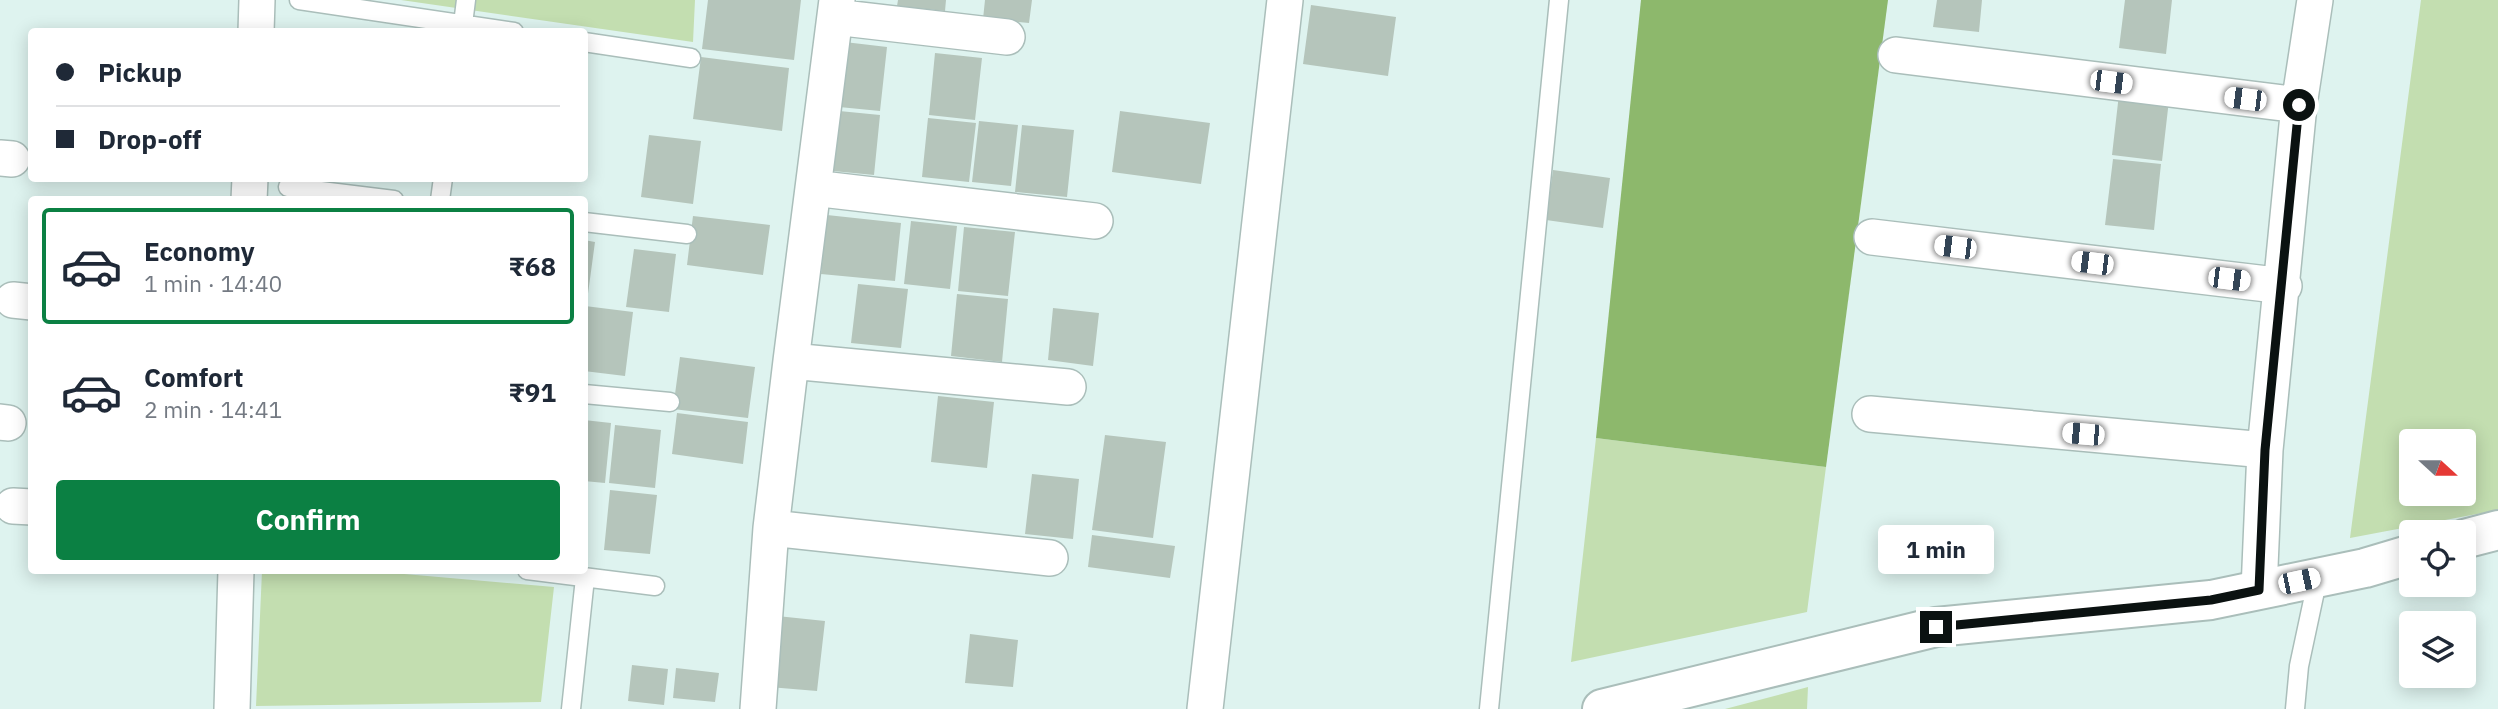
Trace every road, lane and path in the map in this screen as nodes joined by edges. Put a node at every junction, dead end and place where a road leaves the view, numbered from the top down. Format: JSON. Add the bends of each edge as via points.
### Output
{"nodes":[{"id":1,"x":257,"y":0,"type":"edge"},
{"id":2,"x":299,"y":0,"type":"edge"},
{"id":3,"x":466,"y":0,"type":"edge"},
{"id":4,"x":1285,"y":0,"type":"edge"},
{"id":5,"x":1559,"y":0,"type":"edge"},
{"id":6,"x":2315,"y":0,"type":"edge"},
{"id":7,"x":836,"y":9,"type":"edge"},
{"id":8,"x":256,"y":28,"type":"edge"},
{"id":9,"x":463,"y":28,"type":"edge"},
{"id":10,"x":1007,"y":37,"type":"dead end"},
{"id":11,"x":588,"y":43,"type":"edge"},
{"id":12,"x":1896,"y":55,"type":"dead end"},
{"id":13,"x":691,"y":58,"type":"dead end"},
{"id":14,"x":2299,"y":105,"type":"junction"},
{"id":15,"x":288,"y":187,"type":"dead end"},
{"id":16,"x":813,"y":188,"type":"junction"},
{"id":17,"x":361,"y":196,"type":"edge"},
{"id":18,"x":1095,"y":221,"type":"dead end"},
{"id":19,"x":588,"y":222,"type":"edge"},
{"id":20,"x":687,"y":234,"type":"dead end"},
{"id":21,"x":1872,"y":237,"type":"dead end"},
{"id":22,"x":2284,"y":286,"type":"junction"},
{"id":23,"x":791,"y":361,"type":"junction"},
{"id":24,"x":1068,"y":387,"type":"dead end"},
{"id":25,"x":588,"y":394,"type":"edge"},
{"id":26,"x":670,"y":402,"type":"dead end"},
{"id":27,"x":1870,"y":415,"type":"dead end"},
{"id":28,"x":2265,"y":450,"type":"junction"},
{"id":29,"x":771,"y":528,"type":"junction"},
{"id":30,"x":2498,"y":530,"type":"edge"},
{"id":31,"x":2476,"y":536,"type":"edge"},
{"id":32,"x":2399,"y":557,"type":"edge"},
{"id":33,"x":1050,"y":558,"type":"dead end"},
{"id":34,"x":236,"y":574,"type":"edge"},
{"id":35,"x":556,"y":574,"type":"edge"},
{"id":36,"x":2318,"y":577,"type":"junction"},
{"id":37,"x":585,"y":578,"type":"junction"},
{"id":38,"x":655,"y":586,"type":"dead end"},
{"id":39,"x":2259,"y":590,"type":"junction"},
{"id":40,"x":232,"y":709,"type":"edge"},
{"id":41,"x":571,"y":709,"type":"edge"},
{"id":42,"x":758,"y":709,"type":"edge"},
{"id":43,"x":1205,"y":709,"type":"edge"},
{"id":44,"x":1489,"y":709,"type":"edge"},
{"id":45,"x":1602,"y":709,"type":"edge"},
{"id":46,"x":2295,"y":709,"type":"edge"}],
"edges":[{"from":1,"to":8,"type":"street"},
{"from":2,"to":9,"type":"lane"},
{"from":3,"to":9,"type":"lane"},
{"from":4,"to":43,"type":"street"},
{"from":5,"to":44,"type":"lane"},
{"from":6,"to":14,"type":"street"},
{"from":7,"to":10,"type":"street"},
{"from":7,"to":16,"type":"street"},
{"from":11,"to":13,"type":"lane"},
{"from":12,"to":14,"type":"street"},
{"from":14,"to":22,"type":"street"},
{"from":15,"to":17,"type":"lane"},
{"from":16,"to":18,"type":"street"},
{"from":16,"to":23,"type":"street"},
{"from":19,"to":20,"type":"lane"},
{"from":21,"to":22,"type":"street"},
{"from":22,"to":28,"type":"street"},
{"from":23,"to":24,"type":"street"},
{"from":23,"to":29,"type":"street"},
{"from":25,"to":26,"type":"lane"},
{"from":27,"to":28,"type":"street"},
{"from":28,"to":39,"type":"street"},
{"from":29,"to":33,"type":"street"},
{"from":29,"to":42,"type":"street"},
{"from":30,"to":31,"type":"street"},
{"from":32,"to":36,"type":"street"},
{"from":34,"to":40,"type":"street"},
{"from":35,"to":37,"type":"lane"},
{"from":36,"to":39,"type":"street"},
{"from":36,"to":46,"type":"lane"},
{"from":37,"to":38,"type":"lane"},
{"from":37,"to":41,"type":"lane"},
{"from":39,"to":45,"type":"street","via":[[2211,600],[1936,627]]}]}
